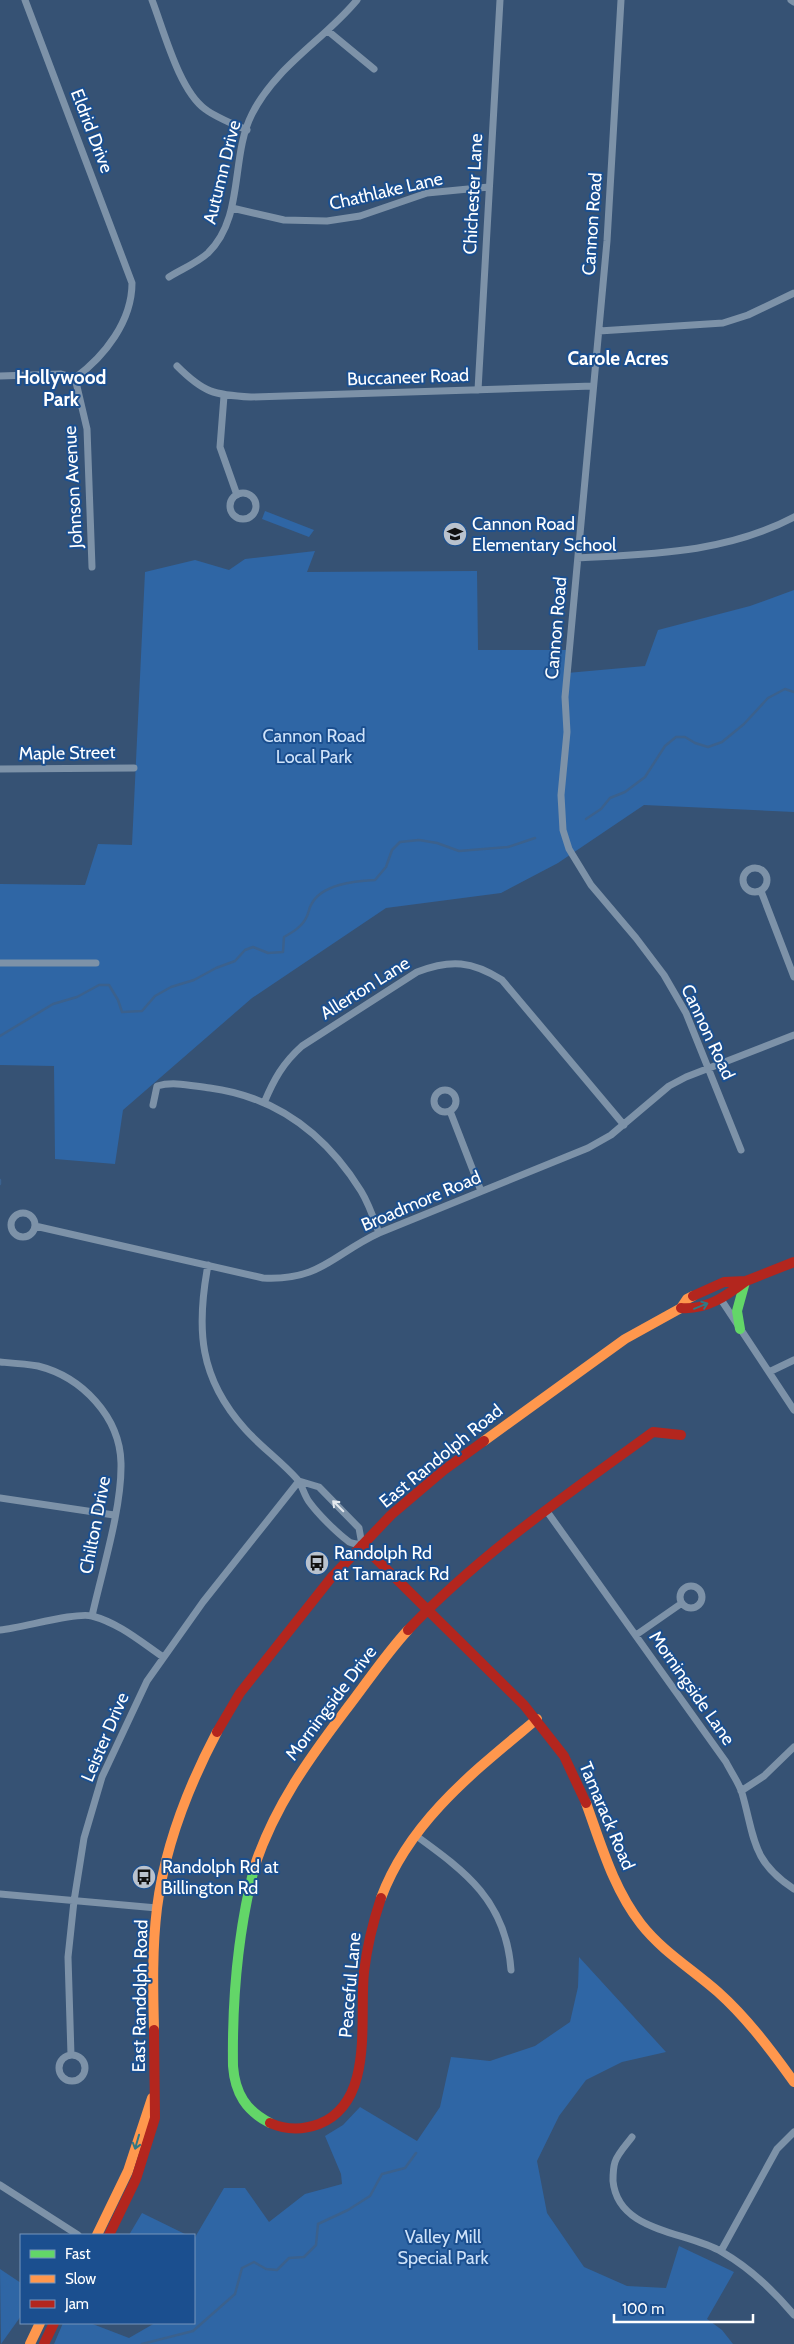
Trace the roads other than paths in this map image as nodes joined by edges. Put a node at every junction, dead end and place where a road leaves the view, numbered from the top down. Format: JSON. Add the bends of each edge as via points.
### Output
{"nodes":[{"id":1,"x":25,"y":0,"type":"edge"},
{"id":2,"x":152,"y":0,"type":"edge"},
{"id":3,"x":357,"y":0,"type":"edge"},
{"id":4,"x":500,"y":0,"type":"edge"},
{"id":5,"x":621,"y":0,"type":"edge"},
{"id":6,"x":328,"y":31,"type":"junction"},
{"id":7,"x":374,"y":69,"type":"dead end"},
{"id":8,"x":247,"y":130,"type":"junction"},
{"id":9,"x":488,"y":187,"type":"junction"},
{"id":10,"x":232,"y":208,"type":"junction"},
{"id":11,"x":169,"y":276,"type":"dead end"},
{"id":12,"x":794,"y":293,"type":"edge"},
{"id":13,"x":599,"y":331,"type":"junction"},
{"id":14,"x":177,"y":366,"type":"dead end"},
{"id":15,"x":0,"y":376,"type":"edge"},
{"id":16,"x":75,"y":378,"type":"junction"},
{"id":17,"x":593,"y":386,"type":"junction"},
{"id":18,"x":478,"y":390,"type":"junction"},
{"id":19,"x":224,"y":396,"type":"junction"},
{"id":20,"x":237,"y":495,"type":"dead end"},
{"id":21,"x":794,"y":517,"type":"edge"},
{"id":22,"x":578,"y":558,"type":"junction"},
{"id":23,"x":92,"y":566,"type":"dead end"},
{"id":24,"x":134,"y":768,"type":"dead end"},
{"id":25,"x":0,"y":769,"type":"edge"},
{"id":26,"x":761,"y":891,"type":"dead end"},
{"id":27,"x":0,"y":963,"type":"edge"},
{"id":28,"x":96,"y":963,"type":"dead end"},
{"id":29,"x":794,"y":977,"type":"edge"},
{"id":30,"x":794,"y":1035,"type":"edge"},
{"id":31,"x":710,"y":1068,"type":"junction"},
{"id":32,"x":264,"y":1103,"type":"junction"},
{"id":33,"x":153,"y":1105,"type":"dead end"},
{"id":34,"x":450,"y":1110,"type":"dead end"},
{"id":35,"x":624,"y":1125,"type":"junction"},
{"id":36,"x":741,"y":1150,"type":"dead end"},
{"id":37,"x":481,"y":1191,"type":"junction"},
{"id":38,"x":35,"y":1226,"type":"dead end"},
{"id":39,"x":379,"y":1233,"type":"junction"},
{"id":40,"x":794,"y":1262,"type":"edge"},
{"id":41,"x":208,"y":1265,"type":"junction"},
{"id":42,"x":746,"y":1281,"type":"junction"},
{"id":43,"x":720,"y":1298,"type":"junction"},
{"id":44,"x":681,"y":1308,"type":"junction"},
{"id":45,"x":740,"y":1329,"type":"junction"},
{"id":46,"x":794,"y":1360,"type":"edge"},
{"id":47,"x":0,"y":1362,"type":"edge"},
{"id":48,"x":769,"y":1372,"type":"junction"},
{"id":49,"x":794,"y":1410,"type":"edge"},
{"id":50,"x":682,"y":1435,"type":"dead end"},
{"id":51,"x":299,"y":1481,"type":"junction"},
{"id":52,"x":0,"y":1498,"type":"edge"},
{"id":53,"x":546,"y":1510,"type":"junction"},
{"id":54,"x":114,"y":1515,"type":"junction"},
{"id":55,"x":362,"y":1546,"type":"junction"},
{"id":56,"x":682,"y":1603,"type":"dead end"},
{"id":57,"x":428,"y":1610,"type":"junction"},
{"id":58,"x":92,"y":1616,"type":"junction"},
{"id":59,"x":0,"y":1630,"type":"edge"},
{"id":60,"x":636,"y":1635,"type":"junction"},
{"id":61,"x":163,"y":1657,"type":"junction"},
{"id":62,"x":537,"y":1719,"type":"junction"},
{"id":63,"x":794,"y":1747,"type":"edge"},
{"id":64,"x":741,"y":1791,"type":"junction"},
{"id":65,"x":415,"y":1835,"type":"junction"},
{"id":66,"x":794,"y":1889,"type":"edge"},
{"id":67,"x":0,"y":1894,"type":"edge"},
{"id":68,"x":74,"y":1901,"type":"junction"},
{"id":69,"x":157,"y":1908,"type":"junction"},
{"id":70,"x":511,"y":1970,"type":"dead end"},
{"id":71,"x":71,"y":2055,"type":"dead end"},
{"id":72,"x":794,"y":2082,"type":"edge"},
{"id":73,"x":153,"y":2096,"type":"junction"},
{"id":74,"x":264,"y":2122,"type":"joint"},
{"id":75,"x":794,"y":2132,"type":"edge"},
{"id":76,"x":632,"y":2136,"type":"dead end"},
{"id":77,"x":0,"y":2185,"type":"edge"},
{"id":78,"x":76,"y":2234,"type":"edge"},
{"id":79,"x":98,"y":2234,"type":"edge"},
{"id":80,"x":110,"y":2234,"type":"edge"},
{"id":81,"x":721,"y":2251,"type":"junction"},
{"id":82,"x":794,"y":2315,"type":"edge"},
{"id":83,"x":40,"y":2324,"type":"edge"},
{"id":84,"x":54,"y":2324,"type":"edge"},
{"id":85,"x":30,"y":2344,"type":"edge"},
{"id":86,"x":44,"y":2344,"type":"edge"}],
"edges":[{"from":1,"to":16,"type":"street","name":"Eldrid Drive","via":[[130,274],[132,294],[118,333]]},
{"from":2,"to":8,"type":"street","via":[[184,84],[194,100],[207,111]]},
{"from":3,"to":6,"type":"street","name":"Autumn Drive"},
{"from":4,"to":9,"type":"street","name":"Chichester Lane"},
{"from":5,"to":13,"type":"street","name":"Cannon Road"},
{"from":6,"to":7,"type":"street"},
{"from":6,"to":8,"type":"street","name":"Autumn Drive","via":[[275,79],[252,114]]},
{"from":8,"to":10,"type":"street","name":"Autumn Drive","via":[[237,166]]},
{"from":9,"to":10,"type":"street","name":"Chathlake Lane","via":[[428,193],[360,216],[327,221],[284,220]]},
{"from":9,"to":18,"type":"street","name":"Chichester Lane"},
{"from":10,"to":11,"type":"street","name":"Autumn Drive","via":[[222,234],[208,252]]},
{"from":12,"to":13,"type":"street","via":[[723,323]]},
{"from":13,"to":17,"type":"street","name":"Cannon Road"},
{"from":14,"to":19,"type":"street","via":[[205,390]]},
{"from":15,"to":16,"type":"street","via":[[61,374]]},
{"from":16,"to":23,"type":"street","name":"Johnson Avenue","via":[[87,429]]},
{"from":17,"to":18,"type":"street","name":"Buccaneer Road"},
{"from":17,"to":22,"type":"street","name":"Cannon Road"},
{"from":18,"to":19,"type":"street","name":"Buccaneer Road"},
{"from":19,"to":20,"type":"street","via":[[220,447]]},
{"from":21,"to":22,"type":"street","via":[[759,533],[709,547]]},
{"from":22,"to":31,"type":"street","name":"Cannon Road","via":[[565,697],[567,732],[561,795],[564,830],[569,849],[591,885],[664,975],[686,1013]]},
{"from":24,"to":25,"type":"street","name":"Maple Street"},
{"from":26,"to":29,"type":"street"},
{"from":27,"to":28,"type":"street"},
{"from":30,"to":31,"type":"street","name":"Broadmore Road"},
{"from":31,"to":35,"type":"street","name":"Broadmore Road","via":[[669,1086]]},
{"from":31,"to":36,"type":"street","name":"Cannon Road"},
{"from":32,"to":33,"type":"street","via":[[220,1090],[168,1083],[157,1086]]},
{"from":32,"to":35,"type":"street","name":"Allerton Lane","via":[[274,1078],[286,1060],[302,1046],[417,972],[434,965],[459,962],[485,969],[502,980]]},
{"from":32,"to":39,"type":"street","via":[[306,1127],[333,1152],[362,1192]]},
{"from":34,"to":37,"type":"street"},
{"from":35,"to":37,"type":"street","name":"Broadmore Road","via":[[588,1148]]},
{"from":37,"to":39,"type":"street","name":"Broadmore Road"},
{"from":38,"to":41,"type":"street","name":"Broadmore Road"},
{"from":39,"to":41,"type":"street","name":"Broadmore Road","via":[[322,1268],[297,1277],[263,1278]]},
{"from":40,"to":42,"type":"street","name":"East Randolph Road"},
{"from":41,"to":51,"type":"street","name":"Tamarack Road","via":[[201,1323],[202,1347],[209,1372],[226,1406]]},
{"from":42,"to":43,"type":"street","name":"East Randolph Road"},
{"from":42,"to":44,"type":"street","name":"East Randolph Road","via":[[724,1282],[687,1299]]},
{"from":42,"to":45,"type":"street","via":[[737,1310]]},
{"from":44,"to":43,"type":"street","name":"East Randolph Road","one_way":true,"via":[[692,1310]]},
{"from":43,"to":45,"type":"street"},
{"from":44,"to":55,"type":"street","name":"East Randolph Road","via":[[625,1339],[444,1470]]},
{"from":45,"to":48,"type":"street"},
{"from":46,"to":48,"type":"street"},
{"from":47,"to":54,"type":"street","name":"Chilton Drive","via":[[38,1366],[70,1380],[91,1395],[104,1412],[116,1437],[121,1462]]},
{"from":48,"to":49,"type":"street"},
{"from":50,"to":53,"type":"street","name":"Morningside Drive","via":[[653,1432]]},
{"from":51,"to":55,"type":"street","name":"Tamarack Road","via":[[309,1502],[349,1542]]},
{"from":55,"to":51,"type":"street","name":"Tamarack Road","one_way":true,"via":[[360,1528],[319,1487]]},
{"from":51,"to":61,"type":"street","name":"Leister Drive"},
{"from":52,"to":54,"type":"street"},
{"from":53,"to":57,"type":"street","name":"Morningside Drive","via":[[481,1560]]},
{"from":53,"to":60,"type":"street","name":"Morningside Lane"},
{"from":54,"to":58,"type":"street","name":"Chilton Drive"},
{"from":55,"to":57,"type":"street","name":"Tamarack Road"},
{"from":55,"to":69,"type":"street","name":"East Randolph Road","via":[[331,1578],[274,1649],[218,1729],[179,1815]]},
{"from":56,"to":60,"type":"street"},
{"from":57,"to":62,"type":"street","name":"Tamarack Road"},
{"from":57,"to":74,"type":"street","name":"Morningside Drive","via":[[401,1638],[302,1767],[276,1810],[256,1863],[242,1914],[236,1965],[232,2076],[242,2101]]},
{"from":58,"to":59,"type":"street"},
{"from":58,"to":61,"type":"street","via":[[120,1628]]},
{"from":60,"to":64,"type":"street","name":"Morningside Lane","via":[[726,1762]]},
{"from":61,"to":68,"type":"street","name":"Leister Drive","via":[[133,1707],[102,1777],[84,1838]]},
{"from":62,"to":65,"type":"street","name":"Peaceful Lane","via":[[450,1793]]},
{"from":62,"to":72,"type":"street","name":"Tamarack Road","via":[[576,1778],[618,1886],[640,1924],[666,1952],[742,2016]]},
{"from":63,"to":64,"type":"street","via":[[764,1776]]},
{"from":64,"to":66,"type":"street","name":"Morningside Lane","via":[[751,1837],[763,1861],[777,1878]]},
{"from":65,"to":70,"type":"street","via":[[461,1869],[483,1893],[505,1934]]},
{"from":65,"to":74,"type":"street","name":"Peaceful Lane","via":[[392,1872],[372,1924],[364,1976],[358,2078],[349,2100],[338,2113],[307,2128],[282,2128]]},
{"from":67,"to":68,"type":"street"},
{"from":68,"to":69,"type":"street"},
{"from":68,"to":71,"type":"street","name":"Leister Drive","via":[[68,1957]]},
{"from":69,"to":73,"type":"street","name":"East Randolph Road","via":[[153,1961],[156,2069]]},
{"from":73,"to":79,"type":"street","name":"East Randolph Road","one_way":true,"via":[[144,2114],[120,2192]]},
{"from":73,"to":80,"type":"street","name":"East Randolph Road","via":[[155,2118],[144,2158]]},
{"from":75,"to":81,"type":"street","via":[[777,2149]]},
{"from":76,"to":81,"type":"street","via":[[615,2160],[613,2172],[614,2192],[625,2209],[646,2224]]},
{"from":77,"to":78,"type":"street"},
{"from":81,"to":82,"type":"street","via":[[749,2270]]},
{"from":83,"to":85,"type":"street"},
{"from":84,"to":86,"type":"street"}]}
